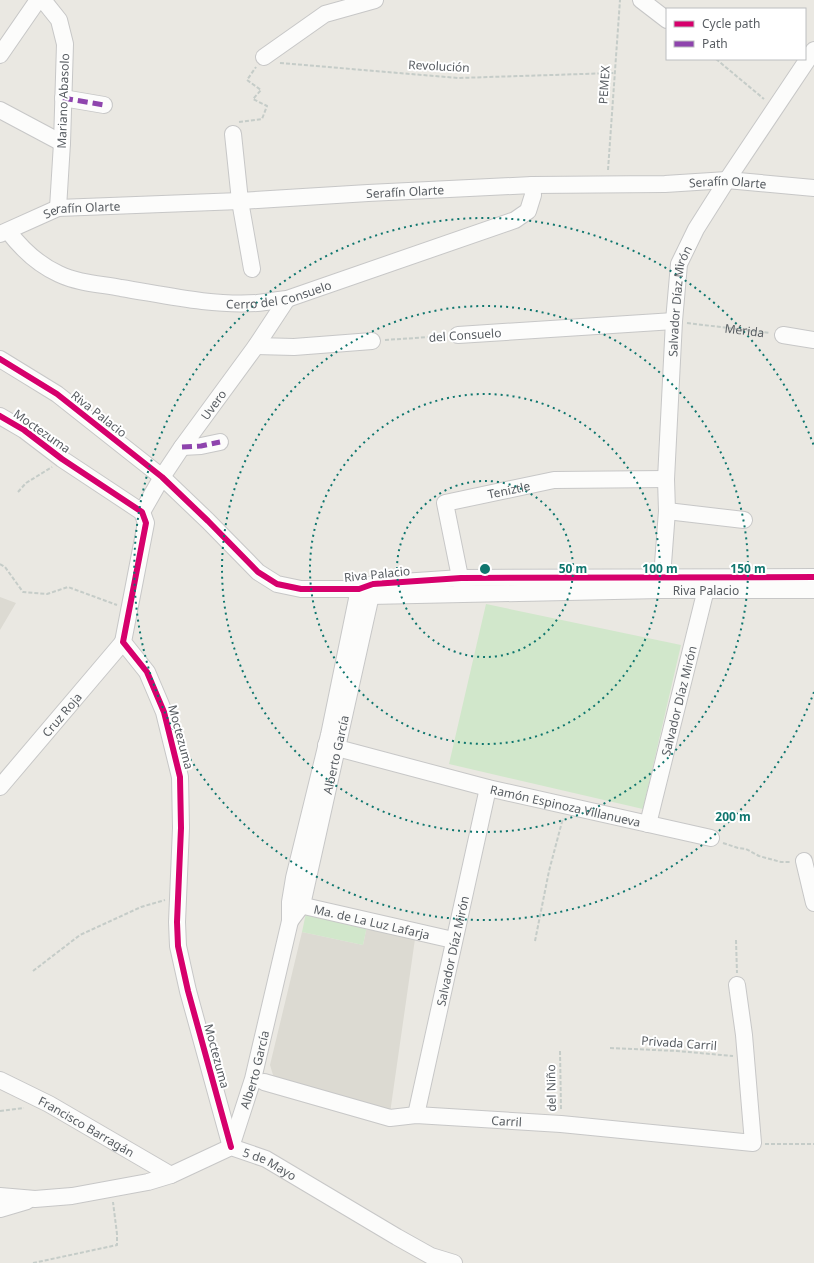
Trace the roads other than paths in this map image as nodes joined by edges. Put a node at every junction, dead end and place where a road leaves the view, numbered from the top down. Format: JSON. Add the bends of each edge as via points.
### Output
{"nodes":[{"id":1,"x":38,"y":0,"type":"edge"},
{"id":2,"x":43,"y":0,"type":"edge"},
{"id":3,"x":375,"y":0,"type":"edge"},
{"id":4,"x":641,"y":0,"type":"edge"},
{"id":5,"x":666,"y":19,"type":"edge"},
{"id":6,"x":814,"y":50,"type":"edge"},
{"id":7,"x":0,"y":55,"type":"edge"},
{"id":8,"x":264,"y":57,"type":"road end"},
{"id":9,"x":63,"y":98,"type":"junction"},
{"id":10,"x":104,"y":105,"type":"dead end"},
{"id":11,"x":0,"y":110,"type":"edge"},
{"id":12,"x":233,"y":134,"type":"road end"},
{"id":13,"x":62,"y":143,"type":"junction"},
{"id":14,"x":728,"y":180,"type":"junction"},
{"id":15,"x":532,"y":185,"type":"junction"},
{"id":16,"x":814,"y":188,"type":"edge"},
{"id":17,"x":240,"y":201,"type":"junction"},
{"id":18,"x":58,"y":208,"type":"junction"},
{"id":19,"x":4,"y":232,"type":"edge"},
{"id":20,"x":252,"y":268,"type":"dead end"},
{"id":21,"x":287,"y":299,"type":"junction"},
{"id":22,"x":674,"y":321,"type":"junction"},
{"id":23,"x":458,"y":335,"type":"road end"},
{"id":24,"x":783,"y":335,"type":"road end"},
{"id":25,"x":814,"y":340,"type":"edge"},
{"id":26,"x":372,"y":341,"type":"road end"},
{"id":27,"x":256,"y":346,"type":"junction"},
{"id":28,"x":0,"y":359,"type":"edge"},
{"id":29,"x":0,"y":416,"type":"edge"},
{"id":30,"x":220,"y":442,"type":"dead end"},
{"id":31,"x":182,"y":447,"type":"junction"},
{"id":32,"x":162,"y":477,"type":"junction"},
{"id":33,"x":666,"y":479,"type":"junction"},
{"id":34,"x":667,"y":511,"type":"junction"},
{"id":35,"x":142,"y":512,"type":"junction"},
{"id":36,"x":744,"y":520,"type":"dead end"},
{"id":37,"x":814,"y":577,"type":"edge"},
{"id":38,"x":460,"y":578,"type":"junction"},
{"id":39,"x":661,"y":584,"type":"junction"},
{"id":40,"x":708,"y":584,"type":"junction"},
{"id":41,"x":368,"y":590,"type":"junction"},
{"id":42,"x":814,"y":590,"type":"edge"},
{"id":43,"x":463,"y":594,"type":"junction"},
{"id":44,"x":123,"y":642,"type":"junction"},
{"id":45,"x":332,"y":746,"type":"junction"},
{"id":46,"x":0,"y":787,"type":"edge"},
{"id":47,"x":488,"y":788,"type":"junction"},
{"id":48,"x":648,"y":824,"type":"junction"},
{"id":49,"x":711,"y":838,"type":"road end"},
{"id":50,"x":804,"y":861,"type":"road end"},
{"id":51,"x":814,"y":903,"type":"edge"},
{"id":52,"x":296,"y":904,"type":"junction"},
{"id":53,"x":453,"y":940,"type":"junction"},
{"id":54,"x":737,"y":985,"type":"road end"},
{"id":55,"x":0,"y":1080,"type":"edge"},
{"id":56,"x":264,"y":1082,"type":"dead end"},
{"id":57,"x":416,"y":1114,"type":"junction"},
{"id":58,"x":231,"y":1147,"type":"junction"},
{"id":59,"x":171,"y":1175,"type":"junction"},
{"id":60,"x":0,"y":1196,"type":"edge"},
{"id":61,"x":35,"y":1199,"type":"junction"},
{"id":62,"x":0,"y":1209,"type":"edge"},
{"id":63,"x":454,"y":1263,"type":"edge"}],
"edges":[{"from":1,"to":7,"type":"street"},
{"from":2,"to":9,"type":"street","name":"Mariano Abasolo","via":[[59,20],[64,44]]},
{"from":3,"to":8,"type":"street","via":[[325,14]]},
{"from":4,"to":5,"type":"street"},
{"from":6,"to":14,"type":"street","name":"Salvador Díaz Mirón"},
{"from":9,"to":10,"type":"street"},
{"from":9,"to":13,"type":"street","name":"Mariano Abasolo"},
{"from":11,"to":13,"type":"street"},
{"from":12,"to":17,"type":"street"},
{"from":13,"to":18,"type":"street","name":"Mariano Abasolo"},
{"from":14,"to":15,"type":"street","name":"Serafín Olarte","via":[[665,184]]},
{"from":14,"to":16,"type":"street","name":"Serafín Olarte"},
{"from":14,"to":22,"type":"street","name":"Salvador Díaz Mirón","via":[[696,229],[679,264]]},
{"from":15,"to":17,"type":"street","name":"Serafín Olarte"},
{"from":15,"to":21,"type":"street","name":"Cerro del Consuelo","via":[[533,196],[528,211],[515,220]]},
{"from":17,"to":18,"type":"street","name":"Serafín Olarte"},
{"from":17,"to":20,"type":"street"},
{"from":18,"to":19,"type":"street","name":"Serafín Olarte"},
{"from":19,"to":21,"type":"street","name":"Cerro del Consuelo","via":[[39,262],[59,274],[79,281],[222,303],[257,303]]},
{"from":21,"to":27,"type":"street","name":"Uvero"},
{"from":22,"to":23,"type":"street","name":"del Consuelo"},
{"from":22,"to":33,"type":"street","name":"Salvador Díaz Mirón"},
{"from":24,"to":25,"type":"street"},
{"from":26,"to":27,"type":"street"},
{"from":27,"to":31,"type":"street","name":"Uvero"},
{"from":28,"to":32,"type":"street","name":"Riva Palacio","via":[[57,394]]},
{"from":29,"to":35,"type":"street","name":"Moctezuma"},
{"from":30,"to":31,"type":"street"},
{"from":31,"to":32,"type":"street","name":"Uvero"},
{"from":32,"to":35,"type":"street","name":"Uvero"},
{"from":32,"to":41,"type":"street","name":"Riva Palacio","via":[[258,572],[277,584],[301,589]]},
{"from":33,"to":34,"type":"street","name":"Salvador Díaz Mirón"},
{"from":33,"to":38,"type":"street","name":"Teniztle","via":[[554,480],[445,502]]},
{"from":34,"to":36,"type":"street"},
{"from":34,"to":39,"type":"street","name":"Salvador Díaz Mirón"},
{"from":35,"to":44,"type":"street","via":[[146,523]]},
{"from":37,"to":40,"type":"street","name":"Riva Palacio"},
{"from":38,"to":39,"type":"street","name":"Riva Palacio"},
{"from":38,"to":41,"type":"street","name":"Riva Palacio"},
{"from":38,"to":43,"type":"street","name":"Teniztle"},
{"from":39,"to":40,"type":"street","name":"Riva Palacio"},
{"from":39,"to":43,"type":"street","name":"Riva Palacio"},
{"from":40,"to":42,"type":"street","name":"Riva Palacio"},
{"from":40,"to":48,"type":"street","name":"Salvador Díaz Mirón"},
{"from":41,"to":43,"type":"street","name":"Riva Palacio"},
{"from":41,"to":45,"type":"street","name":"Alberto García"},
{"from":44,"to":46,"type":"street","name":"Cruz Roja"},
{"from":44,"to":58,"type":"street","name":"Moctezuma","via":[[147,672],[164,712],[180,777],[178,946]]},
{"from":45,"to":47,"type":"street","name":"Ramón Espinoza Villanueva"},
{"from":45,"to":52,"type":"street","name":"Alberto García"},
{"from":47,"to":48,"type":"street","name":"Ramón Espinoza Villanueva"},
{"from":47,"to":53,"type":"street","name":"Salvador Díaz Mirón"},
{"from":48,"to":49,"type":"street","name":"Ramón Espinoza Villanueva"},
{"from":50,"to":51,"type":"street"},
{"from":52,"to":53,"type":"street","name":"Ma. de La Luz Lafarja"},
{"from":52,"to":58,"type":"street","name":"Alberto García","via":[[253,1079]]},
{"from":53,"to":57,"type":"street","name":"Salvador Díaz Mirón"},
{"from":54,"to":57,"type":"street","name":"Carril","via":[[753,1143],[561,1124]]},
{"from":55,"to":59,"type":"street","name":"Francisco Barragán","via":[[49,1104]]},
{"from":56,"to":57,"type":"street","name":"Carril","via":[[390,1118]]},
{"from":58,"to":59,"type":"street","name":"5 de Mayo"},
{"from":58,"to":63,"type":"street","name":"5 de Mayo","via":[[266,1159],[431,1256]]},
{"from":59,"to":61,"type":"street","name":"5 de Mayo","via":[[112,1189]]},
{"from":60,"to":61,"type":"street","name":"5 de Mayo"},
{"from":61,"to":62,"type":"street"}]}
